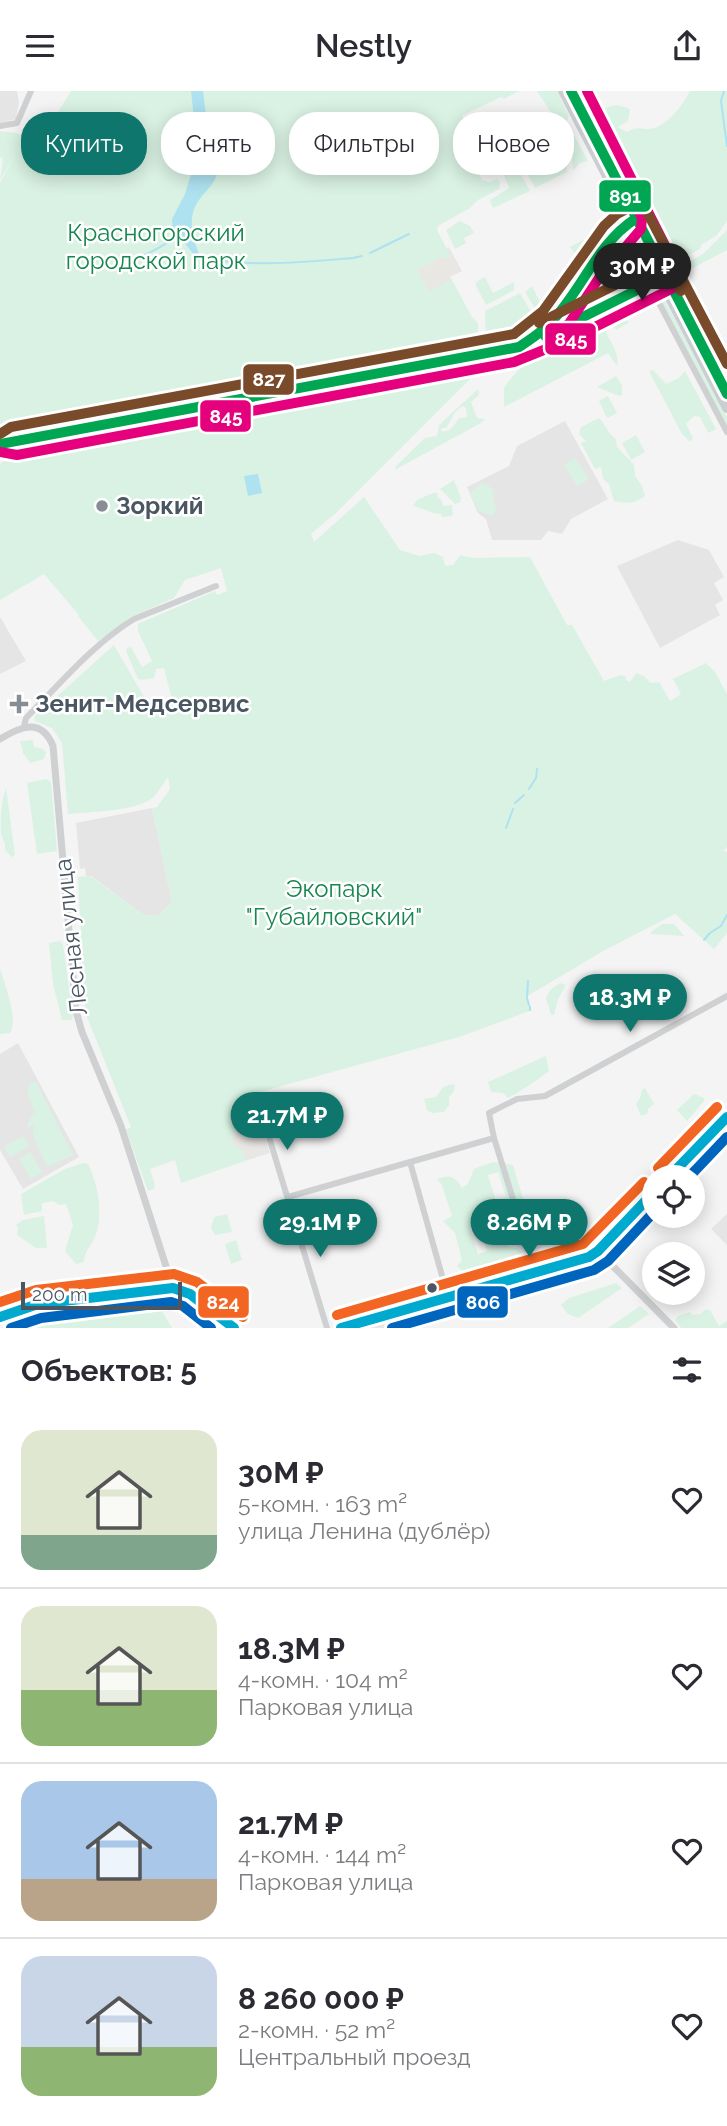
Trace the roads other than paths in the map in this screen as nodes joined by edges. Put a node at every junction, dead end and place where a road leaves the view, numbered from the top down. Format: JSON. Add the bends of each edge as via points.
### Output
{"nodes":[{"id":1,"x":31,"y":91,"type":"edge"},
{"id":2,"x":563,"y":91,"type":"edge"},
{"id":3,"x":571,"y":91,"type":"edge"},
{"id":4,"x":0,"y":126,"type":"edge"},
{"id":5,"x":632,"y":220,"type":"junction"},
{"id":6,"x":657,"y":280,"type":"junction"},
{"id":7,"x":557,"y":316,"type":"junction"},
{"id":8,"x":565,"y":327,"type":"junction"},
{"id":9,"x":519,"y":347,"type":"junction"},
{"id":10,"x":727,"y":394,"type":"edge"},
{"id":11,"x":727,"y":408,"type":"edge"},
{"id":12,"x":727,"y":432,"type":"edge"},
{"id":13,"x":0,"y":444,"type":"edge"},
{"id":14,"x":216,"y":586,"type":"dead end"},
{"id":15,"x":24,"y":727,"type":"junction"},
{"id":16,"x":0,"y":739,"type":"edge"},
{"id":17,"x":727,"y":996,"type":"edge"},
{"id":18,"x":262,"y":1114,"type":"dead end"},
{"id":19,"x":727,"y":1117,"type":"edge"},
{"id":20,"x":494,"y":1138,"type":"junction"},
{"id":21,"x":410,"y":1162,"type":"junction"},
{"id":22,"x":681,"y":1165,"type":"edge"},
{"id":23,"x":288,"y":1197,"type":"junction"},
{"id":24,"x":642,"y":1205,"type":"edge"},
{"id":25,"x":598,"y":1251,"type":"junction"},
{"id":26,"x":536,"y":1273,"type":"junction"},
{"id":27,"x":173,"y":1288,"type":"junction"},
{"id":28,"x":448,"y":1297,"type":"junction"},
{"id":29,"x":0,"y":1317,"type":"edge"},
{"id":30,"x":234,"y":1328,"type":"edge"},
{"id":31,"x":327,"y":1328,"type":"edge"},
{"id":32,"x":341,"y":1328,"type":"edge"},
{"id":33,"x":674,"y":1328,"type":"edge"}],
"edges":[{"from":1,"to":4,"type":"street","via":[[17,123]]},
{"from":2,"to":5,"type":"main road"},
{"from":3,"to":5,"type":"main road"},
{"from":5,"to":6,"type":"main road"},
{"from":5,"to":7,"type":"street","via":[[588,269]]},
{"from":6,"to":8,"type":"street"},
{"from":6,"to":10,"type":"main road"},
{"from":6,"to":11,"type":"main road"},
{"from":6,"to":12,"type":"street"},
{"from":7,"to":8,"type":"street","via":[[557,323]]},
{"from":7,"to":9,"type":"street"},
{"from":8,"to":9,"type":"street"},
{"from":9,"to":13,"type":"street"},
{"from":14,"to":15,"type":"street","via":[[123,626],[26,718]]},
{"from":15,"to":16,"type":"street"},
{"from":15,"to":27,"type":"street","name":"Лесная улица","via":[[43,731],[52,746],[76,1011],[121,1126]]},
{"from":17,"to":20,"type":"street","via":[[545,1096],[517,1099],[489,1113]]},
{"from":18,"to":23,"type":"street"},
{"from":19,"to":22,"type":"main road"},
{"from":20,"to":21,"type":"street"},
{"from":20,"to":26,"type":"street"},
{"from":21,"to":23,"type":"street"},
{"from":21,"to":28,"type":"street"},
{"from":23,"to":31,"type":"street"},
{"from":24,"to":25,"type":"main road"},
{"from":25,"to":26,"type":"main road"},
{"from":25,"to":33,"type":"street"},
{"from":26,"to":28,"type":"main road"},
{"from":27,"to":29,"type":"main road","via":[[38,1304]]},
{"from":27,"to":30,"type":"main road","via":[[190,1294]]},
{"from":28,"to":32,"type":"main road"}]}
